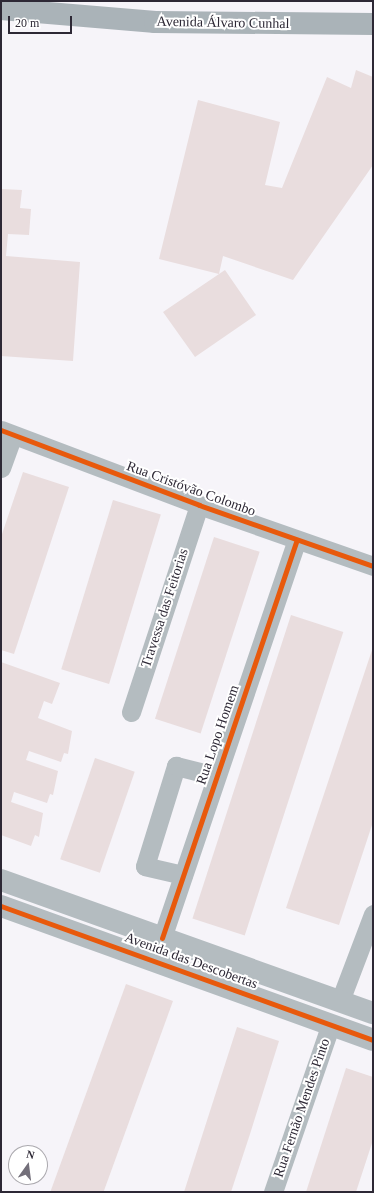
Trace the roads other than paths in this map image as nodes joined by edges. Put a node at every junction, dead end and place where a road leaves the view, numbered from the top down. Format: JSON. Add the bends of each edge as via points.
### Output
{"nodes":[{"id":1,"x":1,"y":9,"type":"edge"},
{"id":2,"x":373,"y":24,"type":"edge"},
{"id":3,"x":7,"y":432,"type":"edge"},
{"id":4,"x":1,"y":468,"type":"edge"},
{"id":5,"x":198,"y":505,"type":"junction"},
{"id":6,"x":296,"y":540,"type":"junction"},
{"id":7,"x":373,"y":566,"type":"edge"},
{"id":8,"x":131,"y":712,"type":"dead end"},
{"id":9,"x":216,"y":776,"type":"junction"},
{"id":10,"x":184,"y":875,"type":"junction"},
{"id":11,"x":1,"y":880,"type":"edge"},
{"id":12,"x":1,"y":906,"type":"edge"},
{"id":13,"x":373,"y":914,"type":"edge"},
{"id":14,"x":162,"y":938,"type":"junction"},
{"id":15,"x":340,"y":1001,"type":"junction"},
{"id":16,"x":373,"y":1013,"type":"edge"},
{"id":17,"x":331,"y":1024,"type":"junction"},
{"id":18,"x":373,"y":1040,"type":"edge"},
{"id":19,"x":273,"y":1192,"type":"edge"}],
"edges":[{"from":1,"to":2,"type":"main road","name":"Avenida Álvaro Cunhal","via":[[155,22]]},
{"from":3,"to":4,"type":"street"},
{"from":3,"to":5,"type":"street","name":"Rua Cristóvão Colombo"},
{"from":5,"to":6,"type":"street","name":"Rua Cristóvão Colombo"},
{"from":5,"to":8,"type":"street","name":"Travessa das Feitorias"},
{"from":6,"to":7,"type":"street","name":"Rua Cristóvão Colombo"},
{"from":6,"to":9,"type":"street","name":"Rua Lopo Homem"},
{"from":9,"to":10,"type":"street","name":"Rua Lopo Homem"},
{"from":9,"to":10,"type":"street","via":[[176,766],[145,866]]},
{"from":10,"to":14,"type":"street","name":"Rua Lopo Homem"},
{"from":11,"to":14,"type":"street","name":"Avenida das Descobertas"},
{"from":12,"to":17,"type":"street","name":"Avenida das Descobertas"},
{"from":13,"to":15,"type":"street"},
{"from":14,"to":15,"type":"street","name":"Avenida das Descobertas"},
{"from":15,"to":16,"type":"street","name":"Avenida das Descobertas"},
{"from":15,"to":17,"type":"street"},
{"from":17,"to":18,"type":"street","name":"Avenida das Descobertas"},
{"from":17,"to":19,"type":"street","name":"Rua Fernão Mendes Pinto"}]}
